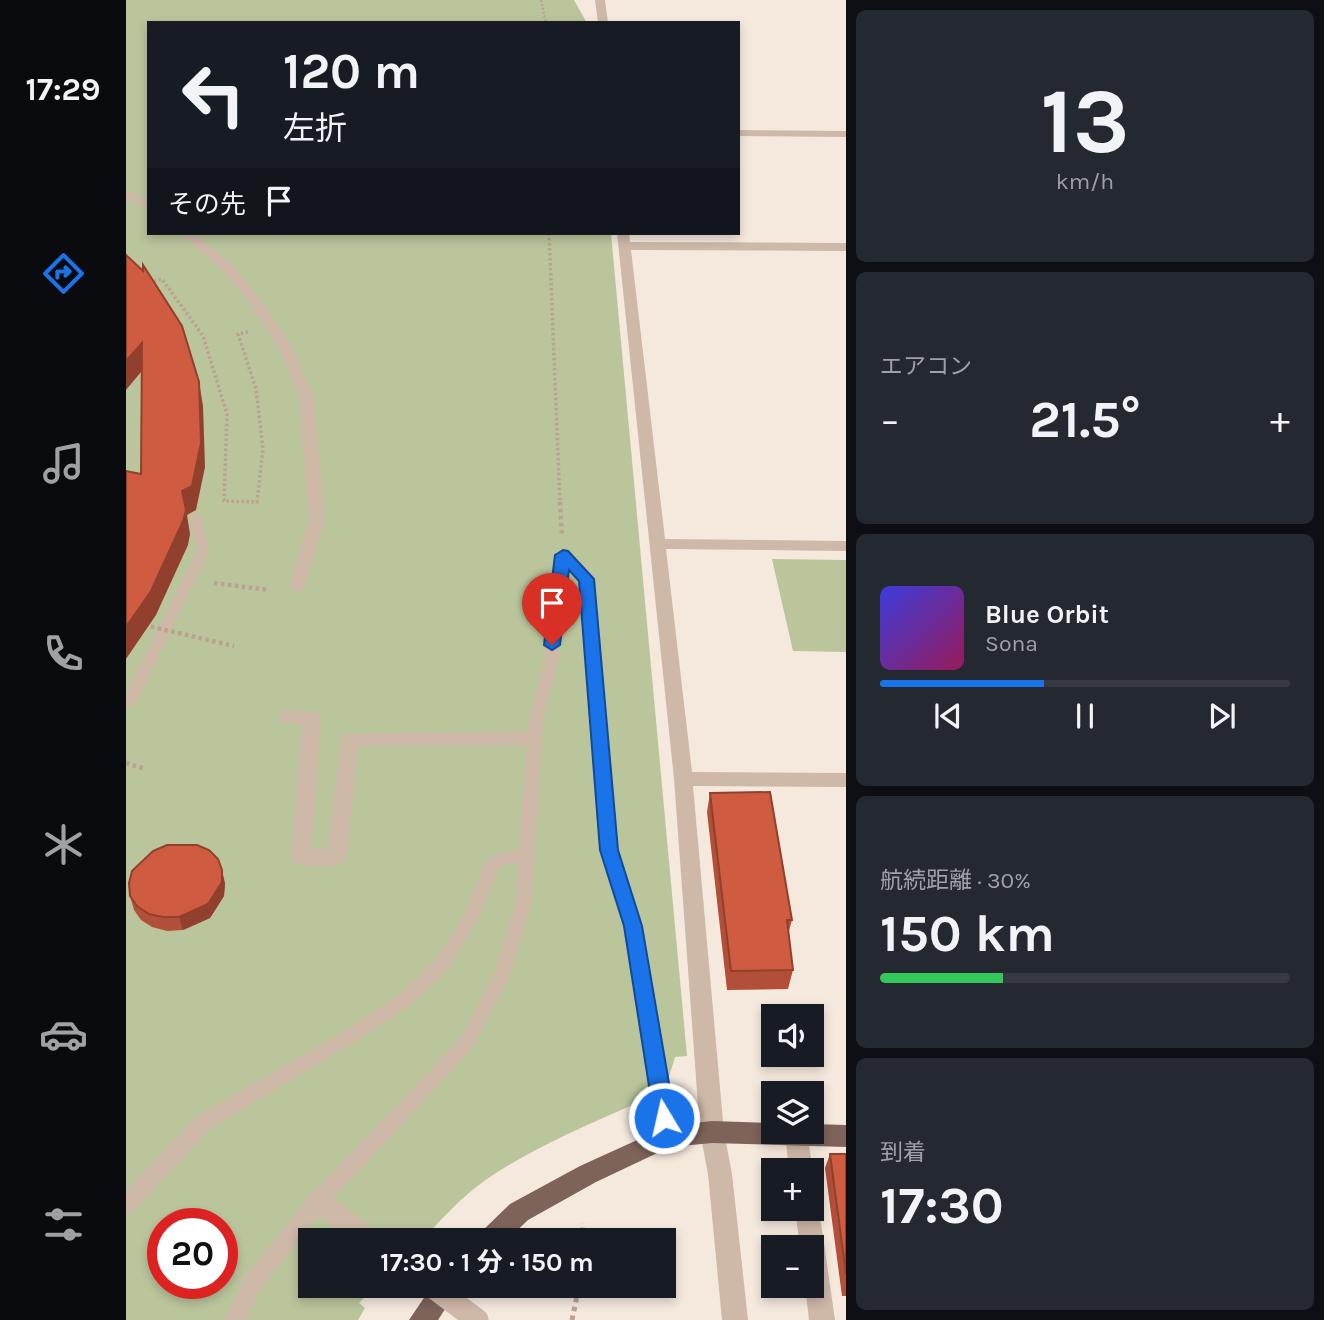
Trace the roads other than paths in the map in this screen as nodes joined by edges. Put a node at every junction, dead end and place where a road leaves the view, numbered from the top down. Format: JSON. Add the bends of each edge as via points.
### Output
{"nodes":[{"id":1,"x":600,"y":0,"type":"edge"},
{"id":2,"x":603,"y":21,"type":"edge"},
{"id":3,"x":740,"y":133,"type":"edge"},
{"id":4,"x":846,"y":134,"type":"edge"},
{"id":5,"x":126,"y":193,"type":"edge"},
{"id":6,"x":147,"y":205,"type":"edge"},
{"id":7,"x":188,"y":235,"type":"edge"},
{"id":8,"x":624,"y":239,"type":"edge"},
{"id":9,"x":846,"y":247,"type":"edge"},
{"id":10,"x":195,"y":516,"type":"dead end"},
{"id":11,"x":658,"y":544,"type":"junction"},
{"id":12,"x":846,"y":546,"type":"edge"},
{"id":13,"x":297,"y":587,"type":"dead end"},
{"id":14,"x":126,"y":702,"type":"edge"},
{"id":15,"x":287,"y":717,"type":"dead end"},
{"id":16,"x":534,"y":738,"type":"junction"},
{"id":17,"x":683,"y":779,"type":"junction"},
{"id":18,"x":846,"y":780,"type":"edge"},
{"id":19,"x":527,"y":857,"type":"junction"},
{"id":20,"x":712,"y":1132,"type":"junction"},
{"id":21,"x":761,"y":1133,"type":"edge"},
{"id":22,"x":824,"y":1135,"type":"edge"},
{"id":23,"x":846,"y":1136,"type":"edge"},
{"id":24,"x":668,"y":1138,"type":"junction"},
{"id":25,"x":318,"y":1201,"type":"junction"},
{"id":26,"x":126,"y":1205,"type":"edge"},
{"id":27,"x":354,"y":1228,"type":"edge"},
{"id":28,"x":502,"y":1228,"type":"edge"},
{"id":29,"x":439,"y":1298,"type":"edge"},
{"id":30,"x":448,"y":1298,"type":"edge"},
{"id":31,"x":819,"y":1298,"type":"edge"},
{"id":32,"x":235,"y":1320,"type":"edge"},
{"id":33,"x":422,"y":1320,"type":"edge"},
{"id":34,"x":477,"y":1320,"type":"edge"},
{"id":35,"x":735,"y":1320,"type":"edge"},
{"id":36,"x":822,"y":1320,"type":"edge"}],
"edges":[{"from":1,"to":2,"type":"street"},
{"from":3,"to":4,"type":"street"},
{"from":5,"to":6,"type":"street"},
{"from":7,"to":13,"type":"street","via":[[227,267],[272,325],[306,396],[317,519]]},
{"from":8,"to":9,"type":"street"},
{"from":8,"to":11,"type":"street"},
{"from":10,"to":14,"type":"lane","via":[[203,551]]},
{"from":11,"to":12,"type":"street"},
{"from":11,"to":17,"type":"street"},
{"from":15,"to":16,"type":"street","via":[[312,718],[301,857],[337,857],[349,739]]},
{"from":16,"to":19,"type":"lane"},
{"from":16,"to":24,"type":"lane","via":[[550,667],[563,555],[586,579],[609,850],[633,926]]},
{"from":17,"to":18,"type":"street"},
{"from":17,"to":20,"type":"street"},
{"from":19,"to":25,"type":"lane","via":[[524,900],[503,973],[466,1044]]},
{"from":19,"to":26,"type":"lane","via":[[491,865],[472,916],[442,964],[405,1000],[203,1123]]},
{"from":20,"to":21,"type":"main road"},
{"from":20,"to":24,"type":"main road"},
{"from":20,"to":35,"type":"street"},
{"from":22,"to":23,"type":"main road"},
{"from":24,"to":28,"type":"main road","via":[[588,1174],[519,1212]]},
{"from":25,"to":27,"type":"street"},
{"from":25,"to":32,"type":"lane","via":[[253,1284]]},
{"from":29,"to":33,"type":"main road"},
{"from":30,"to":34,"type":"street","bridge":true},
{"from":31,"to":36,"type":"street"}]}
